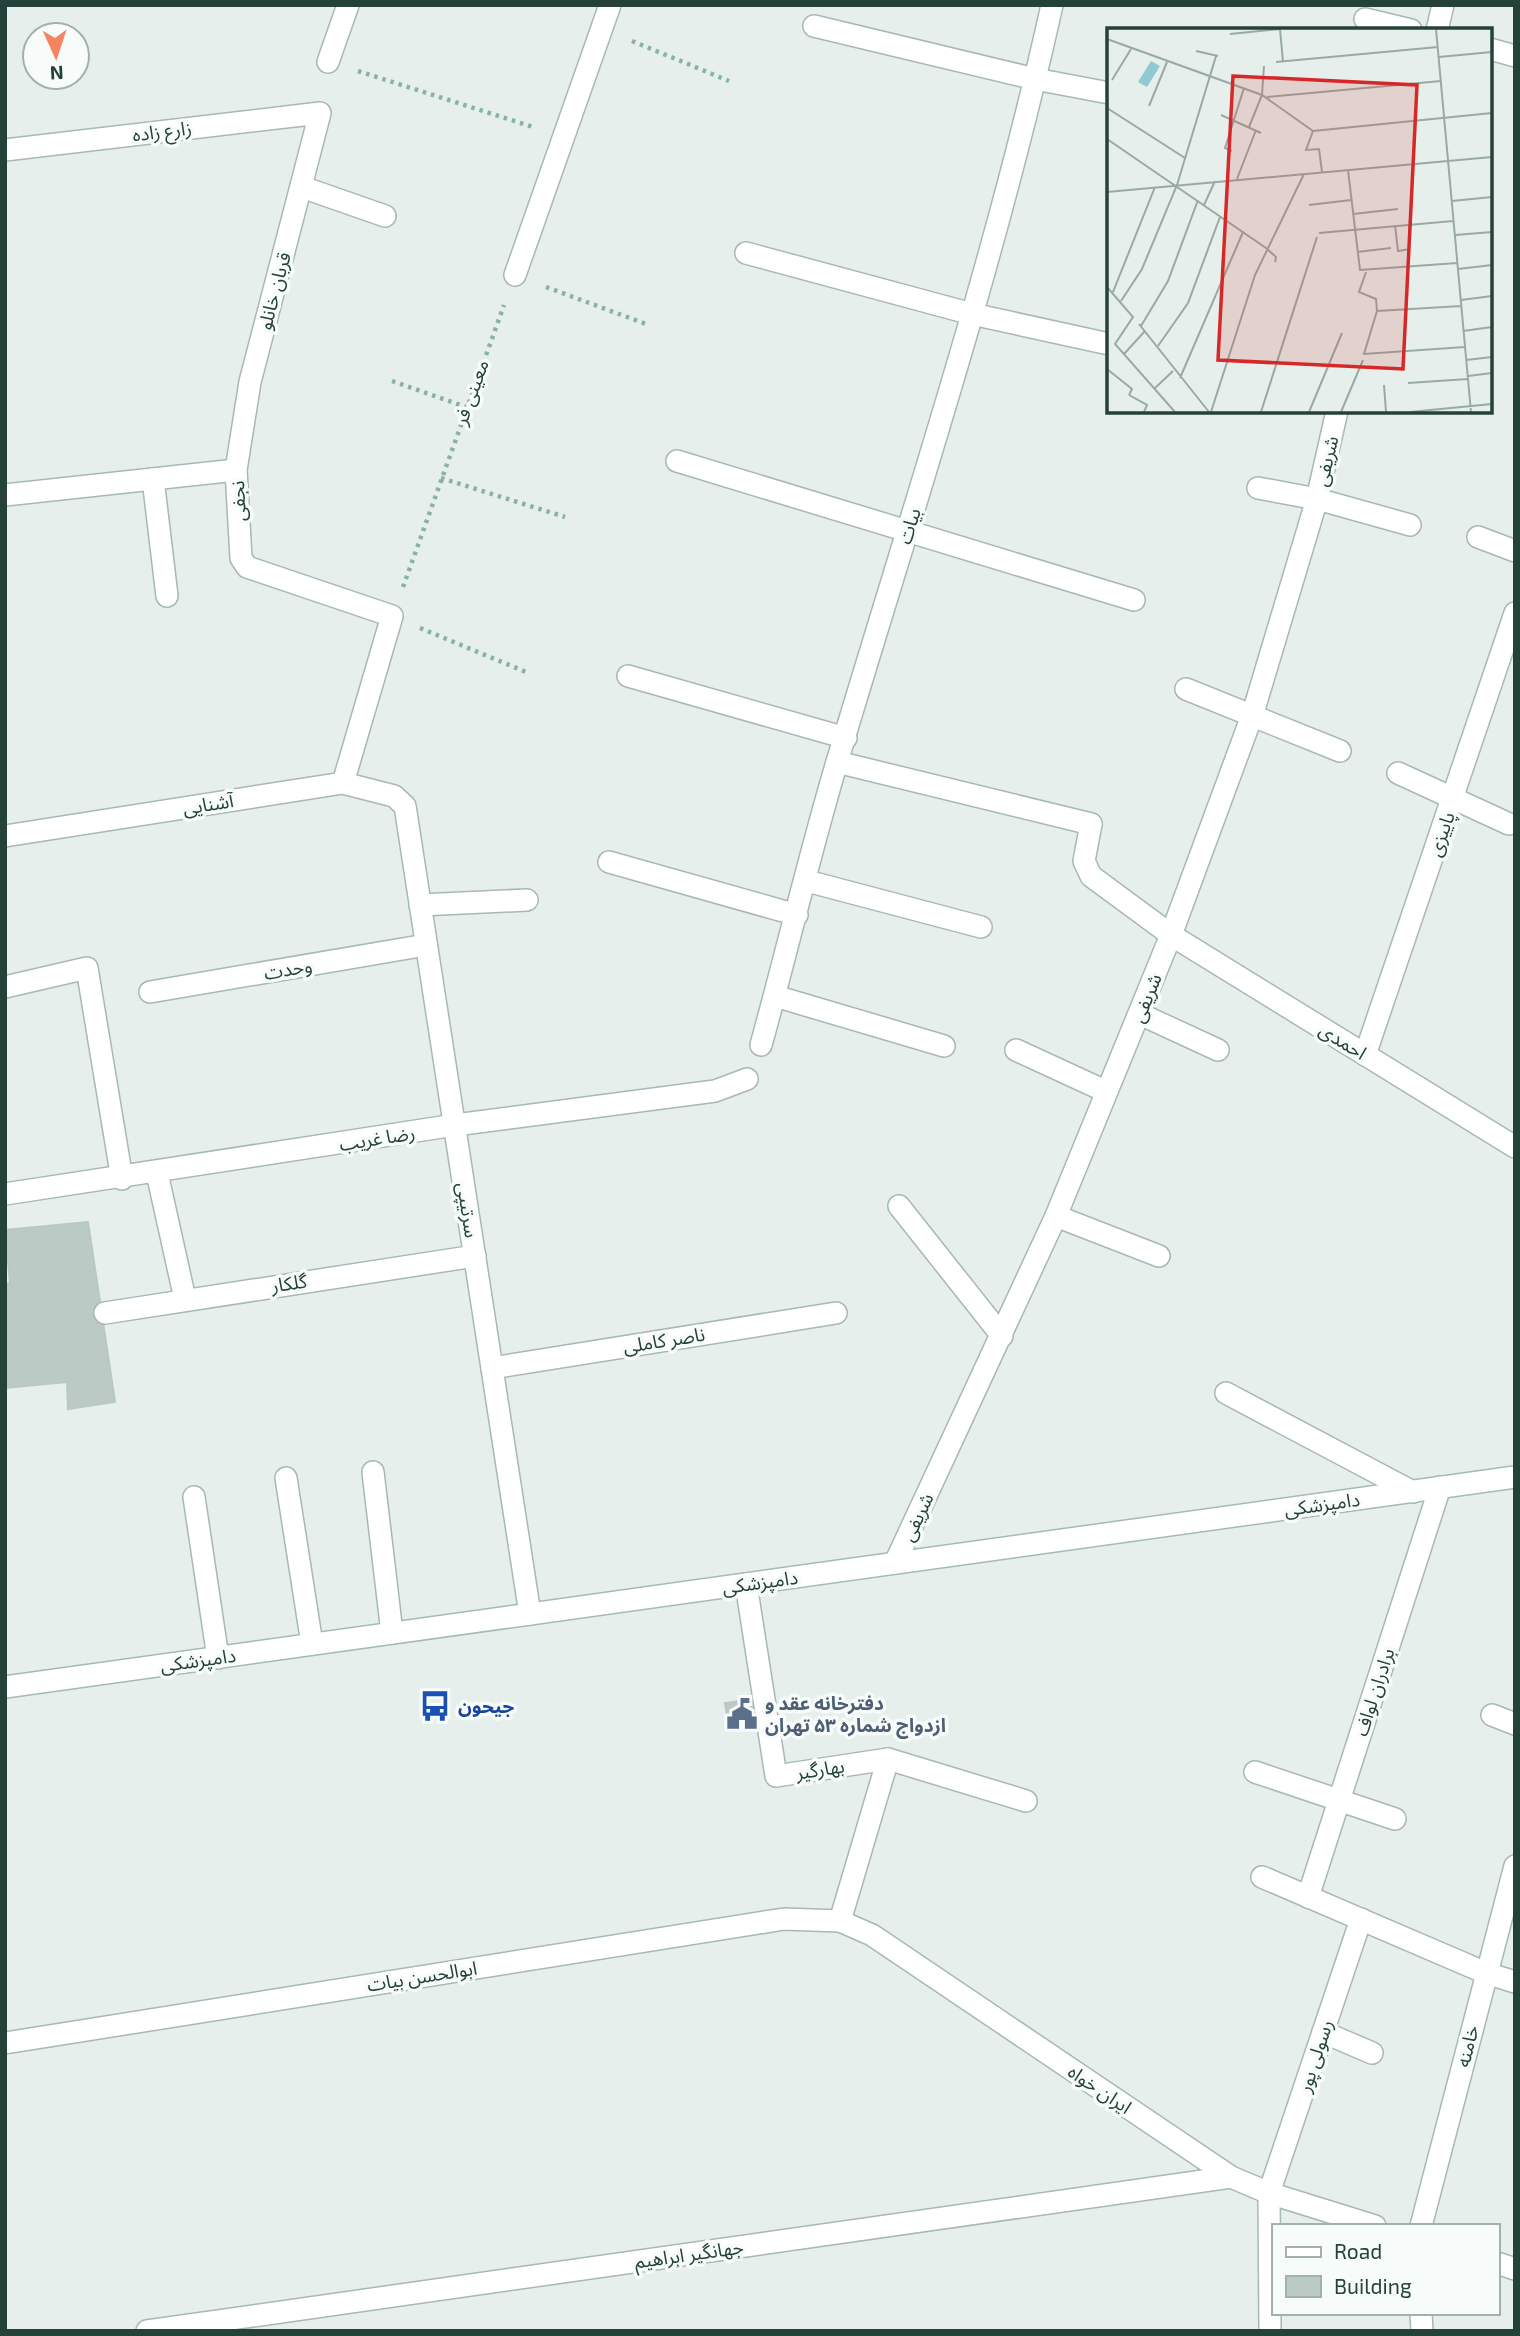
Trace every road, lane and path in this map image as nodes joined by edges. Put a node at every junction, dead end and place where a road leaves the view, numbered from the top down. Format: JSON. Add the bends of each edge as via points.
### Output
{"nodes":[{"id":1,"x":348,"y":5,"type":"edge"},
{"id":2,"x":610,"y":5,"type":"edge"},
{"id":3,"x":1052,"y":5,"type":"edge"},
{"id":4,"x":1443,"y":5,"type":"edge"},
{"id":5,"x":1365,"y":19,"type":"dead end"},
{"id":6,"x":814,"y":26,"type":"dead end"},
{"id":7,"x":1403,"y":28,"type":"edge"},
{"id":8,"x":1437,"y":28,"type":"edge"},
{"id":9,"x":602,"y":29,"type":"junction"},
{"id":10,"x":1492,"y":50,"type":"edge"},
{"id":11,"x":1515,"y":56,"type":"edge"},
{"id":12,"x":328,"y":62,"type":"joint"},
{"id":13,"x":1035,"y":79,"type":"junction"},
{"id":14,"x":729,"y":81,"type":"dead end"},
{"id":15,"x":1107,"y":93,"type":"edge"},
{"id":16,"x":320,"y":113,"type":"joint"},
{"id":17,"x":564,"y":136,"type":"junction"},
{"id":18,"x":5,"y":150,"type":"edge"},
{"id":19,"x":302,"y":187,"type":"junction"},
{"id":20,"x":385,"y":216,"type":"dead end"},
{"id":21,"x":746,"y":253,"type":"dead end"},
{"id":22,"x":515,"y":275,"type":"junction"},
{"id":23,"x":972,"y":314,"type":"junction"},
{"id":24,"x":646,"y":324,"type":"dead end"},
{"id":25,"x":1107,"y":344,"type":"edge"},
{"id":26,"x":392,"y":381,"type":"dead end"},
{"id":27,"x":466,"y":407,"type":"junction"},
{"id":28,"x":1337,"y":413,"type":"edge"},
{"id":29,"x":677,"y":461,"type":"dead end"},
{"id":30,"x":236,"y":470,"type":"junction"},
{"id":31,"x":441,"y":478,"type":"junction"},
{"id":32,"x":153,"y":479,"type":"junction"},
{"id":33,"x":1258,"y":488,"type":"dead end"},
{"id":34,"x":5,"y":495,"type":"edge"},
{"id":35,"x":1317,"y":499,"type":"junction"},
{"id":36,"x":565,"y":517,"type":"dead end"},
{"id":37,"x":1410,"y":525,"type":"dead end"},
{"id":38,"x":908,"y":532,"type":"junction"},
{"id":39,"x":1478,"y":537,"type":"dead end"},
{"id":40,"x":1515,"y":551,"type":"edge"},
{"id":41,"x":167,"y":596,"type":"dead end"},
{"id":42,"x":1134,"y":600,"type":"dead end"},
{"id":43,"x":1515,"y":613,"type":"edge"},
{"id":44,"x":392,"y":616,"type":"junction"},
{"id":45,"x":526,"y":672,"type":"dead end"},
{"id":46,"x":628,"y":676,"type":"dead end"},
{"id":47,"x":1186,"y":689,"type":"dead end"},
{"id":48,"x":1253,"y":713,"type":"junction"},
{"id":49,"x":846,"y":738,"type":"junction"},
{"id":50,"x":1340,"y":751,"type":"dead end"},
{"id":51,"x":837,"y":762,"type":"junction"},
{"id":52,"x":1398,"y":772,"type":"dead end"},
{"id":53,"x":343,"y":783,"type":"junction"},
{"id":54,"x":1453,"y":797,"type":"junction"},
{"id":55,"x":405,"y":806,"type":"joint"},
{"id":56,"x":1508,"y":824,"type":"dead end"},
{"id":57,"x":5,"y":836,"type":"edge"},
{"id":58,"x":609,"y":862,"type":"dead end"},
{"id":59,"x":807,"y":881,"type":"junction"},
{"id":60,"x":527,"y":900,"type":"dead end"},
{"id":61,"x":420,"y":905,"type":"junction"},
{"id":62,"x":797,"y":915,"type":"junction"},
{"id":63,"x":981,"y":927,"type":"dead end"},
{"id":64,"x":1171,"y":935,"type":"junction"},
{"id":65,"x":426,"y":945,"type":"junction"},
{"id":66,"x":5,"y":987,"type":"edge"},
{"id":67,"x":150,"y":992,"type":"dead end"},
{"id":68,"x":775,"y":996,"type":"junction"},
{"id":69,"x":1140,"y":1014,"type":"junction"},
{"id":70,"x":761,"y":1045,"type":"dead end"},
{"id":71,"x":944,"y":1046,"type":"dead end"},
{"id":72,"x":1016,"y":1050,"type":"dead end"},
{"id":73,"x":1218,"y":1050,"type":"dead end"},
{"id":74,"x":1365,"y":1055,"type":"junction"},
{"id":75,"x":747,"y":1079,"type":"dead end"},
{"id":76,"x":1105,"y":1091,"type":"junction"},
{"id":77,"x":455,"y":1125,"type":"junction"},
{"id":78,"x":1515,"y":1147,"type":"edge"},
{"id":79,"x":158,"y":1172,"type":"junction"},
{"id":80,"x":122,"y":1179,"type":"junction"},
{"id":81,"x":5,"y":1194,"type":"edge"},
{"id":82,"x":900,"y":1206,"type":"dead end"},
{"id":83,"x":1056,"y":1216,"type":"junction"},
{"id":84,"x":475,"y":1256,"type":"junction"},
{"id":85,"x":1159,"y":1256,"type":"dead end"},
{"id":86,"x":185,"y":1299,"type":"junction"},
{"id":87,"x":105,"y":1313,"type":"dead end"},
{"id":88,"x":836,"y":1313,"type":"dead end"},
{"id":89,"x":1002,"y":1336,"type":"junction"},
{"id":90,"x":492,"y":1368,"type":"junction"},
{"id":91,"x":1226,"y":1393,"type":"dead end"},
{"id":92,"x":373,"y":1472,"type":"dead end"},
{"id":93,"x":1515,"y":1477,"type":"edge"},
{"id":94,"x":286,"y":1478,"type":"dead end"},
{"id":95,"x":1440,"y":1488,"type":"junction"},
{"id":96,"x":1413,"y":1492,"type":"junction"},
{"id":97,"x":194,"y":1497,"type":"dead end"},
{"id":98,"x":895,"y":1563,"type":"junction"},
{"id":99,"x":746,"y":1584,"type":"junction"},
{"id":100,"x":530,"y":1614,"type":"junction"},
{"id":101,"x":392,"y":1633,"type":"junction"},
{"id":102,"x":312,"y":1644,"type":"junction"},
{"id":103,"x":218,"y":1658,"type":"junction"},
{"id":104,"x":5,"y":1687,"type":"edge"},
{"id":105,"x":1492,"y":1715,"type":"dead end"},
{"id":106,"x":1515,"y":1724,"type":"edge"},
{"id":107,"x":888,"y":1759,"type":"junction"},
{"id":108,"x":1255,"y":1772,"type":"dead end"},
{"id":109,"x":1340,"y":1800,"type":"junction"},
{"id":110,"x":1026,"y":1801,"type":"dead end"},
{"id":111,"x":1395,"y":1819,"type":"dead end"},
{"id":112,"x":1515,"y":1866,"type":"edge"},
{"id":113,"x":1262,"y":1877,"type":"dead end"},
{"id":114,"x":1308,"y":1897,"type":"junction"},
{"id":115,"x":1361,"y":1919,"type":"junction"},
{"id":116,"x":839,"y":1921,"type":"junction"},
{"id":117,"x":1486,"y":1973,"type":"junction"},
{"id":118,"x":1515,"y":1982,"type":"edge"},
{"id":119,"x":1323,"y":2032,"type":"junction"},
{"id":120,"x":5,"y":2043,"type":"edge"},
{"id":121,"x":1373,"y":2053,"type":"dead end"},
{"id":122,"x":1231,"y":2177,"type":"junction"},
{"id":123,"x":1269,"y":2193,"type":"junction"},
{"id":124,"x":1369,"y":2224,"type":"edge"},
{"id":125,"x":1422,"y":2224,"type":"edge"},
{"id":126,"x":147,"y":2331,"type":"edge"},
{"id":127,"x":1269,"y":2331,"type":"edge"}],
"edges":[{"from":1,"to":12,"type":"street"},
{"from":2,"to":9,"type":"street"},
{"from":3,"to":13,"type":"street","name":"بیات"},
{"from":4,"to":8,"type":"street"},
{"from":5,"to":7,"type":"street"},
{"from":6,"to":13,"type":"street"},
{"from":9,"to":14,"type":"path"},
{"from":9,"to":17,"type":"street"},
{"from":10,"to":11,"type":"street"},
{"from":12,"to":17,"type":"path"},
{"from":13,"to":15,"type":"street"},
{"from":13,"to":23,"type":"street","name":"بیات"},
{"from":16,"to":18,"type":"street","name":"زارع زاده"},
{"from":16,"to":19,"type":"street","name":"قربان خانلو"},
{"from":17,"to":22,"type":"street"},
{"from":19,"to":20,"type":"street"},
{"from":19,"to":30,"type":"street","name":"قربان خانلو","via":[[250,383]]},
{"from":21,"to":23,"type":"street"},
{"from":22,"to":24,"type":"path"},
{"from":22,"to":27,"type":"path","name":"معینی فر"},
{"from":23,"to":25,"type":"street"},
{"from":23,"to":38,"type":"street","name":"بیات"},
{"from":26,"to":27,"type":"path"},
{"from":27,"to":31,"type":"path","name":"معینی فر"},
{"from":28,"to":35,"type":"street","name":"شریفی"},
{"from":29,"to":38,"type":"street"},
{"from":30,"to":32,"type":"street","name":"نجفی"},
{"from":30,"to":44,"type":"street","name":"نجفی","via":[[241,558],[247,567]]},
{"from":31,"to":36,"type":"path"},
{"from":31,"to":44,"type":"path","name":"معینی فر"},
{"from":32,"to":34,"type":"street","name":"نجفی"},
{"from":32,"to":41,"type":"street"},
{"from":33,"to":35,"type":"street"},
{"from":35,"to":37,"type":"street"},
{"from":35,"to":48,"type":"street","name":"شریفی"},
{"from":38,"to":42,"type":"street"},
{"from":38,"to":49,"type":"street","name":"بیات"},
{"from":39,"to":40,"type":"street"},
{"from":43,"to":54,"type":"street","name":"پاییزی"},
{"from":44,"to":45,"type":"path"},
{"from":44,"to":53,"type":"street"},
{"from":46,"to":49,"type":"street"},
{"from":47,"to":48,"type":"street"},
{"from":48,"to":50,"type":"street"},
{"from":48,"to":64,"type":"street","name":"شریفی"},
{"from":49,"to":51,"type":"street","name":"بیات"},
{"from":51,"to":59,"type":"street","name":"بیات"},
{"from":51,"to":64,"type":"street","name":"احمدی","via":[[1091,824],[1085,870]]},
{"from":52,"to":54,"type":"street"},
{"from":53,"to":55,"type":"street","name":"آشنایی","via":[[394,796]]},
{"from":53,"to":57,"type":"street","name":"آشنایی"},
{"from":54,"to":56,"type":"street"},
{"from":54,"to":74,"type":"street","name":"پاییزی"},
{"from":55,"to":61,"type":"street","name":"سرتیپی"},
{"from":58,"to":62,"type":"street"},
{"from":59,"to":62,"type":"street","name":"بیات"},
{"from":59,"to":63,"type":"street"},
{"from":60,"to":61,"type":"street"},
{"from":61,"to":65,"type":"street","name":"سرتیپی"},
{"from":62,"to":68,"type":"street","name":"بیات"},
{"from":64,"to":69,"type":"street","name":"شریفی"},
{"from":64,"to":74,"type":"street","name":"احمدی"},
{"from":65,"to":67,"type":"street","name":"وحدت"},
{"from":65,"to":77,"type":"street","name":"سرتیپی"},
{"from":66,"to":80,"type":"street","via":[[87,968]]},
{"from":68,"to":70,"type":"street","name":"بیات"},
{"from":68,"to":71,"type":"street"},
{"from":69,"to":73,"type":"street"},
{"from":69,"to":76,"type":"street","name":"شریفی"},
{"from":72,"to":76,"type":"street"},
{"from":74,"to":78,"type":"street","name":"احمدی"},
{"from":75,"to":77,"type":"street","name":"رضا غریب","via":[[715,1091]]},
{"from":76,"to":83,"type":"street","name":"شریفی"},
{"from":77,"to":79,"type":"street","name":"رضا غریب"},
{"from":77,"to":84,"type":"street","name":"سرتیپی"},
{"from":79,"to":80,"type":"street","name":"رضا غریب"},
{"from":79,"to":86,"type":"street"},
{"from":80,"to":81,"type":"street","name":"رضا غریب"},
{"from":82,"to":89,"type":"street"},
{"from":83,"to":85,"type":"street"},
{"from":83,"to":89,"type":"street","name":"شریفی"},
{"from":84,"to":86,"type":"street","name":"گلکار"},
{"from":84,"to":90,"type":"street","name":"سرتیپی"},
{"from":86,"to":87,"type":"street","name":"گلکار"},
{"from":88,"to":90,"type":"street","name":"ناصر کاملی"},
{"from":89,"to":98,"type":"street","name":"شریفی"},
{"from":90,"to":100,"type":"street","name":"سرتیپی"},
{"from":91,"to":96,"type":"street"},
{"from":92,"to":101,"type":"street"},
{"from":93,"to":95,"type":"street","name":"دامپزشکی"},
{"from":94,"to":102,"type":"street"},
{"from":95,"to":96,"type":"street","name":"دامپزشکی"},
{"from":95,"to":109,"type":"street","name":"برادران لواف"},
{"from":96,"to":98,"type":"street","name":"دامپزشکی"},
{"from":97,"to":103,"type":"street"},
{"from":98,"to":99,"type":"street","name":"دامپزشکی"},
{"from":99,"to":100,"type":"street","name":"دامپزشکی"},
{"from":99,"to":107,"type":"street","name":"بهارگیر","via":[[776,1776]]},
{"from":100,"to":101,"type":"street","name":"دامپزشکی"},
{"from":101,"to":102,"type":"street","name":"دامپزشکی"},
{"from":102,"to":103,"type":"street","name":"دامپزشکی"},
{"from":103,"to":104,"type":"street","name":"دامپزشکی"},
{"from":105,"to":106,"type":"street"},
{"from":107,"to":110,"type":"street"},
{"from":107,"to":116,"type":"street"},
{"from":108,"to":109,"type":"street"},
{"from":109,"to":111,"type":"street"},
{"from":109,"to":114,"type":"street","name":"برادران لواف"},
{"from":112,"to":117,"type":"street","name":"خامنه"},
{"from":113,"to":114,"type":"street"},
{"from":114,"to":115,"type":"street"},
{"from":115,"to":117,"type":"street"},
{"from":115,"to":119,"type":"street","name":"رسولی پور"},
{"from":116,"to":120,"type":"street","name":"ابوالحسن بیات","via":[[784,1919]]},
{"from":116,"to":122,"type":"street","name":"ایران خواه","via":[[872,1935]]},
{"from":117,"to":118,"type":"street"},
{"from":117,"to":125,"type":"street","name":"خامنه"},
{"from":119,"to":121,"type":"street"},
{"from":119,"to":123,"type":"street","name":"رسولی پور"},
{"from":122,"to":123,"type":"street","name":"ایران خواه"},
{"from":122,"to":126,"type":"street","name":"جهانگیر ابراهیم"},
{"from":123,"to":124,"type":"street","name":"ایران خواه"},
{"from":123,"to":127,"type":"street","name":"رسولی پور"}]}
